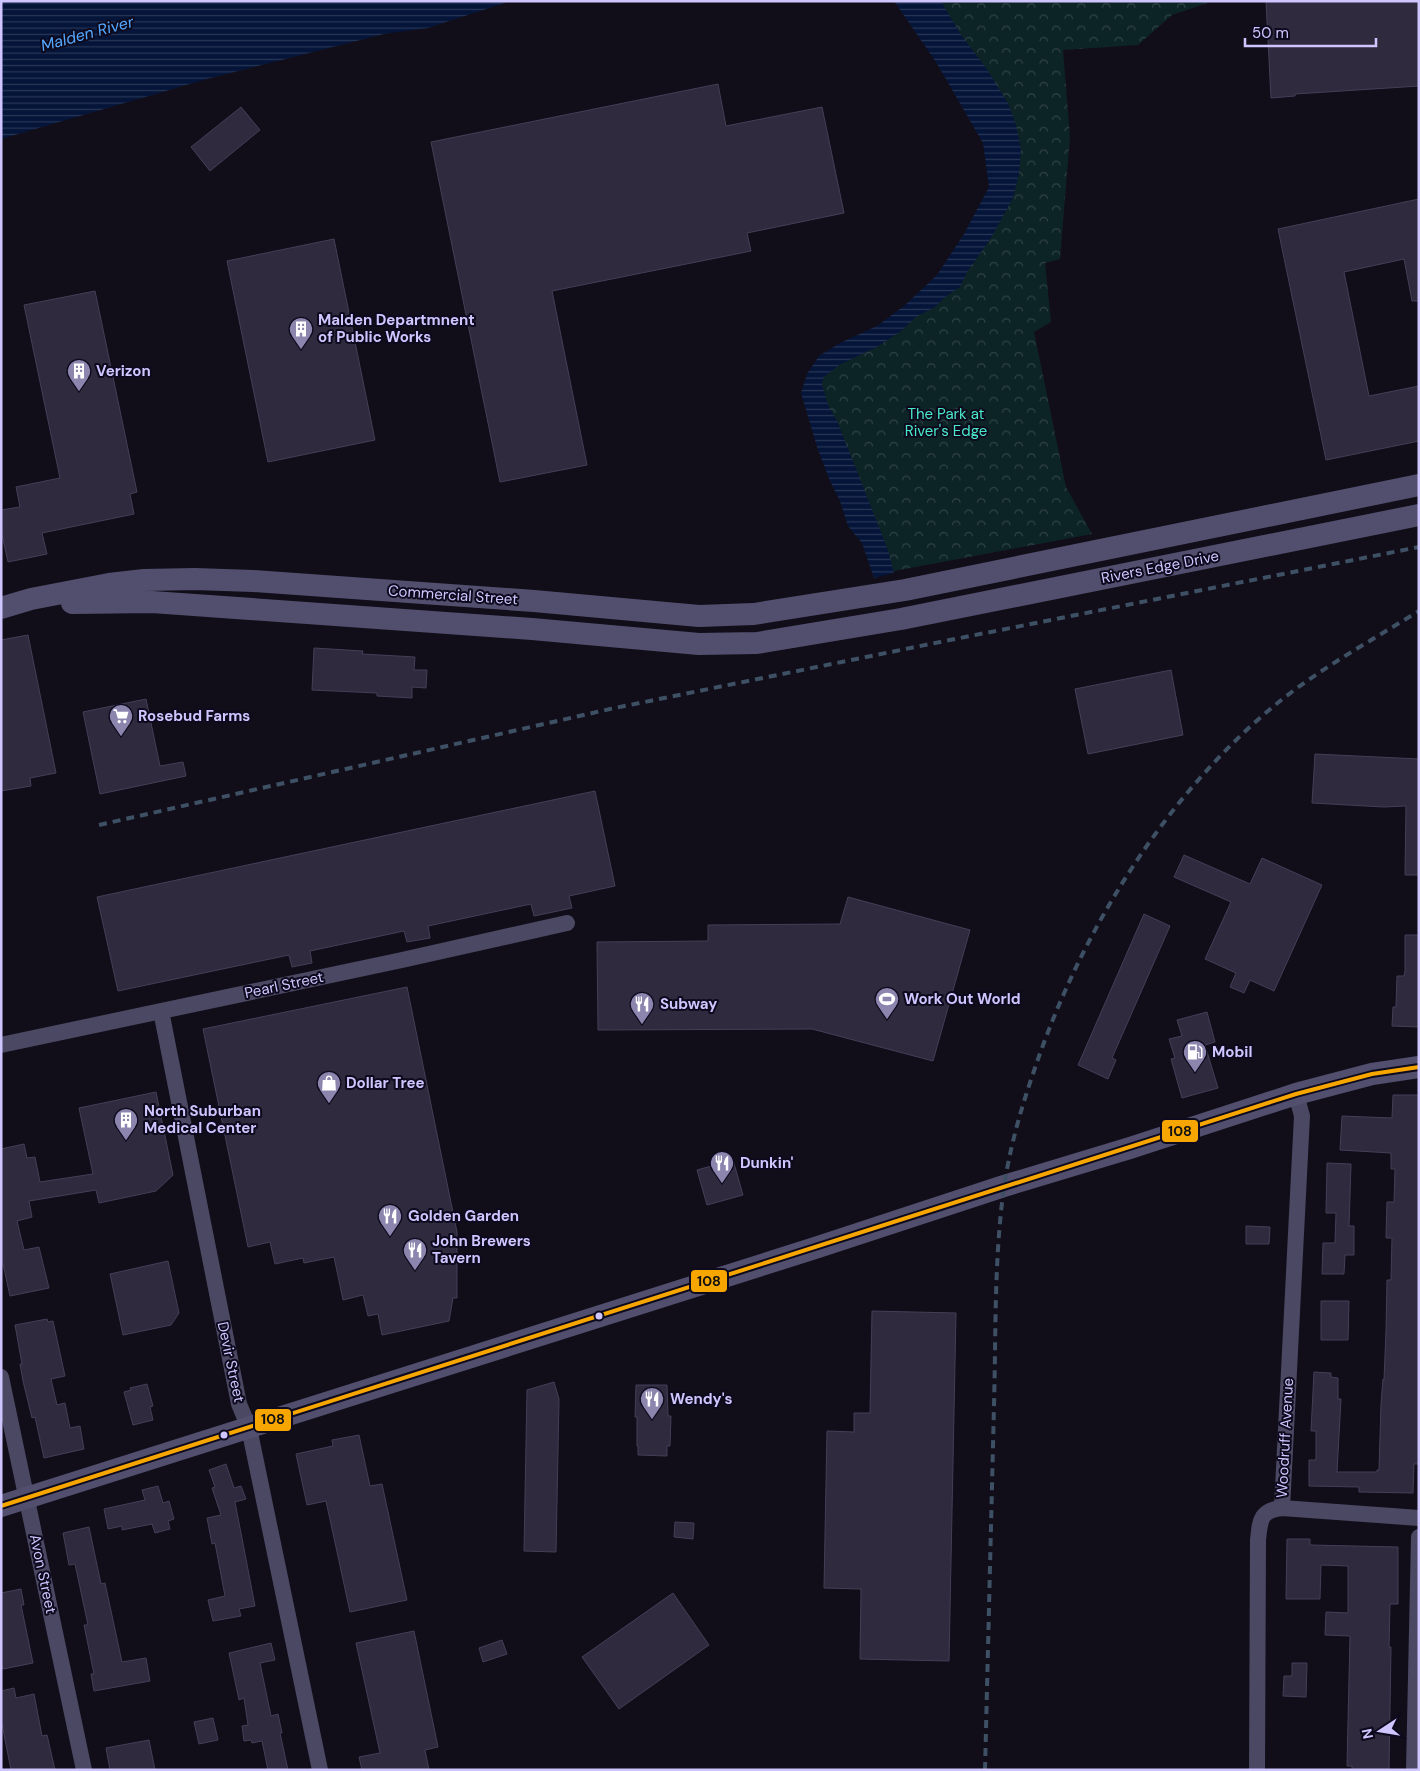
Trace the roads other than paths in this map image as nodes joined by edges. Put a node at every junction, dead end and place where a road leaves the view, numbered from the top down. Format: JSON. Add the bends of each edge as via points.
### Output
{"nodes":[{"id":1,"x":1419,"y":485,"type":"edge"},
{"id":2,"x":1419,"y":515,"type":"edge"},
{"id":3,"x":905,"y":590,"type":"joint"},
{"id":4,"x":1,"y":609,"type":"edge"},
{"id":5,"x":902,"y":619,"type":"joint"},
{"id":6,"x":567,"y":923,"type":"dead end"},
{"id":7,"x":161,"y":1011,"type":"junction"},
{"id":8,"x":1,"y":1045,"type":"edge"},
{"id":9,"x":1419,"y":1067,"type":"edge"},
{"id":10,"x":1296,"y":1094,"type":"junction"},
{"id":11,"x":1,"y":1377,"type":"edge"},
{"id":12,"x":249,"y":1428,"type":"junction"},
{"id":13,"x":27,"y":1498,"type":"junction"},
{"id":14,"x":1,"y":1506,"type":"edge"},
{"id":15,"x":1282,"y":1508,"type":"junction"},
{"id":16,"x":1419,"y":1518,"type":"edge"},
{"id":17,"x":1419,"y":1537,"type":"edge"},
{"id":18,"x":84,"y":1770,"type":"edge"},
{"id":19,"x":320,"y":1770,"type":"edge"},
{"id":20,"x":1257,"y":1770,"type":"edge"},
{"id":21,"x":1414,"y":1770,"type":"edge"}],
"edges":[{"from":1,"to":3,"type":"main road","name":"Rivers Edge Drive"},
{"from":2,"to":5,"type":"main road","name":"Rivers Edge Drive"},
{"from":3,"to":4,"type":"main road","name":"Commercial Street","via":[[754,614],[700,616],[253,581],[161,580],[109,584],[31,599]]},
{"from":4,"to":5,"type":"main road","name":"Commercial Street","via":[[84,602],[152,602],[699,644],[757,643]]},
{"from":6,"to":7,"type":"street","name":"Pearl Street"},
{"from":7,"to":8,"type":"street","name":"Pearl Street"},
{"from":7,"to":12,"type":"street","name":"Devir Street","via":[[239,1404]]},
{"from":9,"to":10,"type":"main road","via":[[1372,1074]]},
{"from":10,"to":12,"type":"main road"},
{"from":10,"to":15,"type":"street","name":"Woodruff Avenue","via":[[1302,1116]]},
{"from":11,"to":13,"type":"street","name":"Avon Street"},
{"from":12,"to":13,"type":"main road"},
{"from":12,"to":19,"type":"street","name":"Devir Street"},
{"from":13,"to":14,"type":"main road"},
{"from":13,"to":18,"type":"street","name":"Avon Street"},
{"from":15,"to":16,"type":"street"},
{"from":15,"to":20,"type":"street","name":"Woodruff Avenue","via":[[1264,1513],[1258,1540]]},
{"from":17,"to":21,"type":"street"}]}
